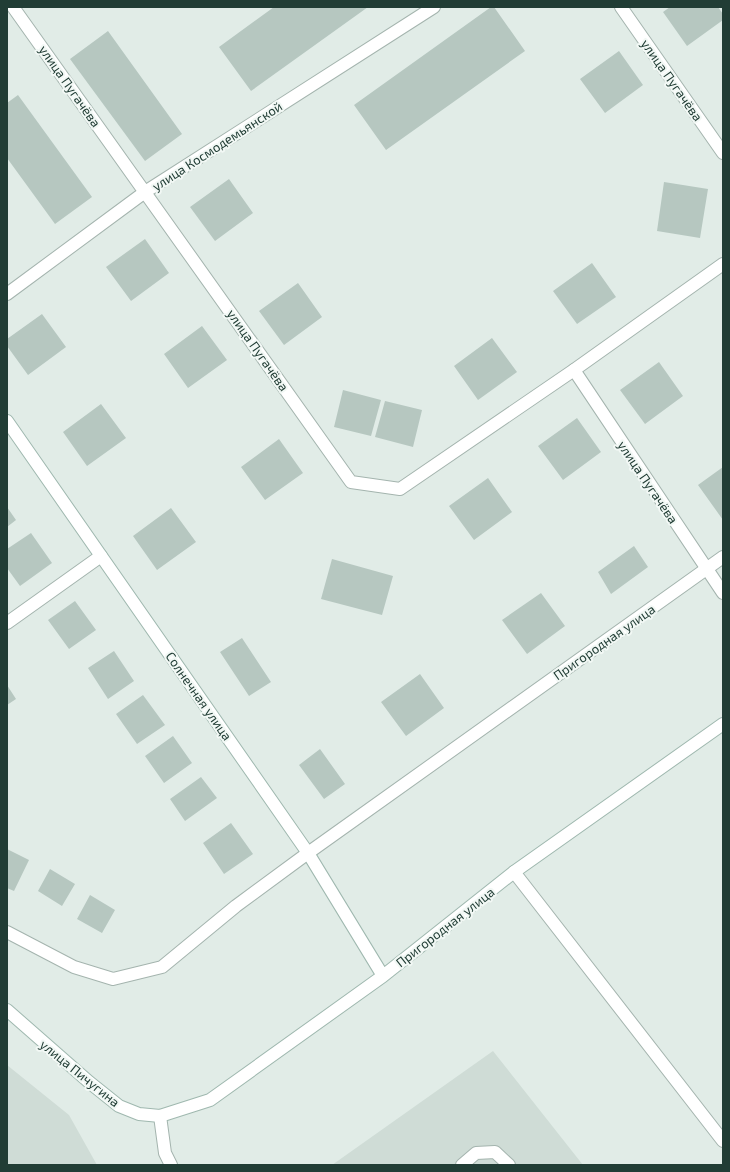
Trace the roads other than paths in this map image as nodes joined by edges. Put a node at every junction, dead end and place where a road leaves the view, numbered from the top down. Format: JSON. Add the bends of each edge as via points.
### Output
{"nodes":[{"id":1,"x":13,"y":7,"type":"edge"},
{"id":2,"x":434,"y":7,"type":"edge"},
{"id":3,"x":620,"y":7,"type":"edge"},
{"id":4,"x":723,"y":153,"type":"edge"},
{"id":5,"x":145,"y":192,"type":"junction"},
{"id":6,"x":723,"y":264,"type":"edge"},
{"id":7,"x":7,"y":294,"type":"edge"},
{"id":8,"x":574,"y":370,"type":"junction"},
{"id":9,"x":7,"y":421,"type":"edge"},
{"id":10,"x":101,"y":556,"type":"junction"},
{"id":11,"x":723,"y":558,"type":"edge"},
{"id":12,"x":706,"y":569,"type":"junction"},
{"id":13,"x":723,"y":593,"type":"edge"},
{"id":14,"x":7,"y":623,"type":"edge"},
{"id":15,"x":723,"y":724,"type":"edge"},
{"id":16,"x":308,"y":852,"type":"junction"},
{"id":17,"x":514,"y":872,"type":"junction"},
{"id":18,"x":7,"y":932,"type":"edge"},
{"id":19,"x":383,"y":976,"type":"junction"},
{"id":20,"x":7,"y":1010,"type":"edge"},
{"id":21,"x":160,"y":1116,"type":"junction"},
{"id":22,"x":723,"y":1141,"type":"edge"},
{"id":23,"x":171,"y":1165,"type":"edge"},
{"id":24,"x":462,"y":1165,"type":"edge"},
{"id":25,"x":509,"y":1165,"type":"edge"}],
"edges":[{"from":1,"to":5,"type":"street","name":"улица Пугачёва"},
{"from":2,"to":5,"type":"street","name":"улица Космодемьянской"},
{"from":3,"to":4,"type":"street","name":"улица Пугачёва"},
{"from":5,"to":7,"type":"street","name":"улица Космодемьянской"},
{"from":5,"to":8,"type":"street","name":"улица Пугачёва","via":[[351,482],[400,490]]},
{"from":6,"to":8,"type":"street","name":"улица Пугачёва"},
{"from":8,"to":12,"type":"street","name":"улица Пугачёва"},
{"from":9,"to":10,"type":"street","name":"Солнечная улица"},
{"from":10,"to":14,"type":"street"},
{"from":10,"to":16,"type":"street","name":"Солнечная улица"},
{"from":11,"to":12,"type":"street","name":"Пригородная улица"},
{"from":12,"to":13,"type":"street","name":"улица Пугачёва"},
{"from":12,"to":16,"type":"street","name":"Пригородная улица"},
{"from":15,"to":17,"type":"street","name":"Пригородная улица"},
{"from":16,"to":18,"type":"street","name":"Пригородная улица","via":[[236,906],[162,967],[113,978],[74,967]]},
{"from":16,"to":19,"type":"street","name":"Солнечная улица"},
{"from":17,"to":19,"type":"street","name":"Пригородная улица"},
{"from":17,"to":22,"type":"street"},
{"from":19,"to":21,"type":"street","name":"Пригородная улица","via":[[210,1100]]},
{"from":20,"to":21,"type":"street","name":"улица Пичугина","via":[[119,1106],[139,1114]]},
{"from":21,"to":23,"type":"street","via":[[165,1153]]},
{"from":24,"to":25,"type":"street","via":[[476,1153],[495,1152]]}]}
